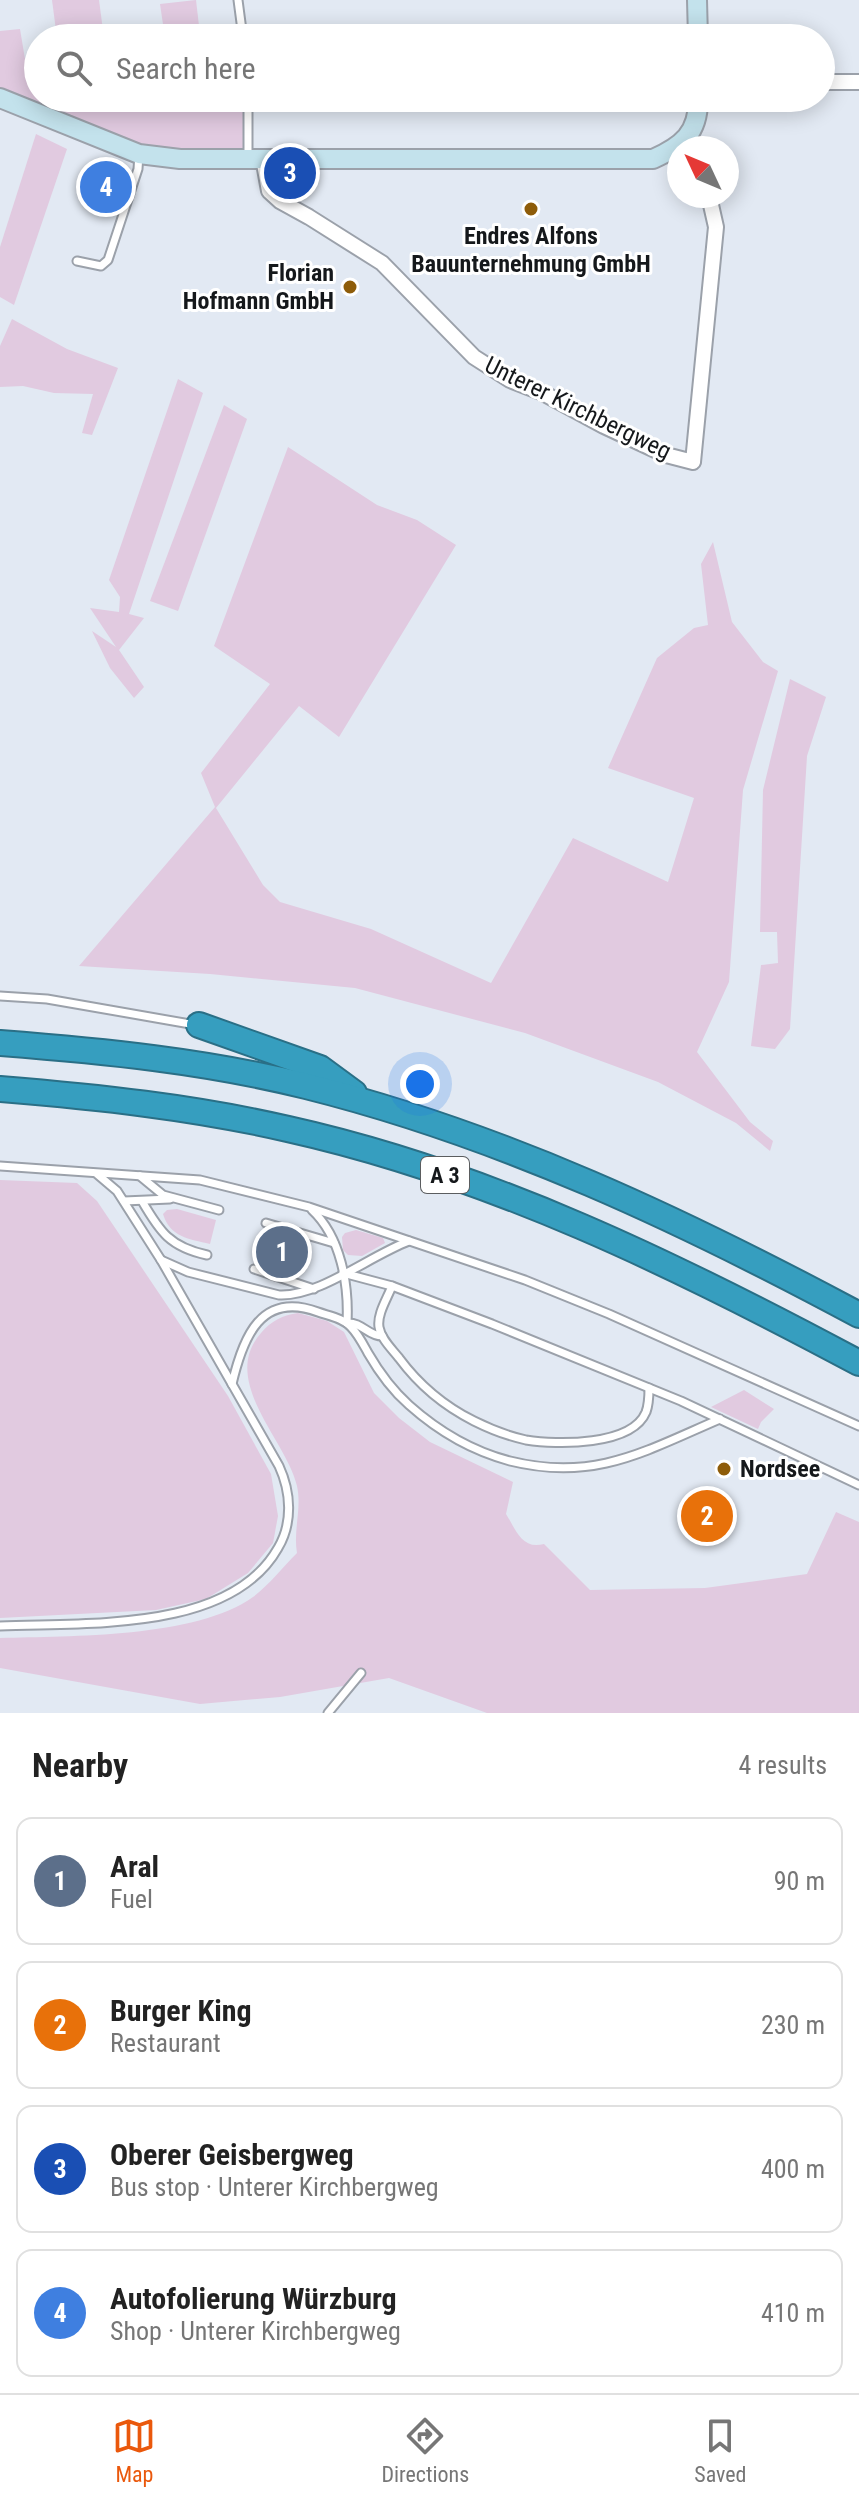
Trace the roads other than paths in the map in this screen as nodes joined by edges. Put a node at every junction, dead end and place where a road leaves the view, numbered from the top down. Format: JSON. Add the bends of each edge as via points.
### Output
{"nodes":[{"id":1,"x":238,"y":0,"type":"edge"},
{"id":2,"x":697,"y":0,"type":"edge"},
{"id":3,"x":241,"y":24,"type":"edge"},
{"id":4,"x":698,"y":24,"type":"edge"},
{"id":5,"x":835,"y":82,"type":"edge"},
{"id":6,"x":859,"y":82,"type":"edge"},
{"id":7,"x":0,"y":98,"type":"edge"},
{"id":8,"x":24,"y":108,"type":"edge"},
{"id":9,"x":35,"y":112,"type":"edge"},
{"id":10,"x":250,"y":112,"type":"edge"},
{"id":11,"x":699,"y":112,"type":"edge"},
{"id":12,"x":687,"y":136,"type":"edge"},
{"id":13,"x":667,"y":153,"type":"edge"},
{"id":14,"x":139,"y":154,"type":"junction"},
{"id":15,"x":255,"y":158,"type":"junction"},
{"id":16,"x":712,"y":208,"type":"edge"},
{"id":17,"x":77,"y":261,"type":"dead end"},
{"id":18,"x":0,"y":996,"type":"edge"},
{"id":19,"x":199,"y":1025,"type":"joint"},
{"id":20,"x":0,"y":1043,"type":"edge"},
{"id":21,"x":0,"y":1089,"type":"edge"},
{"id":22,"x":365,"y":1102,"type":"junction"},
{"id":23,"x":0,"y":1166,"type":"edge"},
{"id":24,"x":93,"y":1171,"type":"junction"},
{"id":25,"x":138,"y":1174,"type":"junction"},
{"id":26,"x":174,"y":1199,"type":"junction"},
{"id":27,"x":124,"y":1201,"type":"junction"},
{"id":28,"x":142,"y":1201,"type":"junction"},
{"id":29,"x":309,"y":1207,"type":"junction"},
{"id":30,"x":219,"y":1210,"type":"dead end"},
{"id":31,"x":266,"y":1223,"type":"dead end"},
{"id":32,"x":411,"y":1241,"type":"junction"},
{"id":33,"x":334,"y":1243,"type":"junction"},
{"id":34,"x":207,"y":1255,"type":"dead end"},
{"id":35,"x":161,"y":1260,"type":"junction"},
{"id":36,"x":254,"y":1269,"type":"dead end"},
{"id":37,"x":343,"y":1273,"type":"junction"},
{"id":38,"x":392,"y":1286,"type":"junction"},
{"id":39,"x":314,"y":1289,"type":"junction"},
{"id":40,"x":279,"y":1295,"type":"junction"},
{"id":41,"x":281,"y":1307,"type":"junction"},
{"id":42,"x":859,"y":1315,"type":"edge"},
{"id":43,"x":347,"y":1323,"type":"junction"},
{"id":44,"x":382,"y":1336,"type":"junction"},
{"id":45,"x":859,"y":1363,"type":"edge"},
{"id":46,"x":232,"y":1384,"type":"junction"},
{"id":47,"x":649,"y":1388,"type":"junction"},
{"id":48,"x":720,"y":1419,"type":"junction"},
{"id":49,"x":859,"y":1426,"type":"edge"},
{"id":50,"x":859,"y":1485,"type":"edge"},
{"id":51,"x":0,"y":1626,"type":"edge"},
{"id":52,"x":361,"y":1673,"type":"dead end"},
{"id":53,"x":328,"y":1713,"type":"edge"}],
"edges":[{"from":1,"to":3,"type":"lane"},
{"from":2,"to":4,"type":"street"},
{"from":5,"to":6,"type":"street"},
{"from":7,"to":8,"type":"street"},
{"from":9,"to":14,"type":"street"},
{"from":10,"to":15,"type":"lane"},
{"from":11,"to":12,"type":"street"},
{"from":13,"to":15,"type":"street","via":[[653,159]]},
{"from":14,"to":15,"type":"street"},
{"from":14,"to":17,"type":"lane","via":[[108,260],[101,266]]},
{"from":15,"to":16,"type":"street","name":"Unterer Kirchbergweg","via":[[269,191],[280,201],[382,263],[474,357],[604,426],[693,462],[716,227]]},
{"from":18,"to":19,"type":"lane"},
{"from":19,"to":22,"type":"highway","via":[[320,1068]]},
{"from":20,"to":22,"type":"highway","number":"A 3","via":[[220,1068]]},
{"from":21,"to":45,"type":"highway","number":"A 3","via":[[149,1103],[288,1129],[430,1170],[660,1261]]},
{"from":22,"to":42,"type":"highway","number":"A 3","via":[[484,1140],[621,1195]]},
{"from":23,"to":24,"type":"lane"},
{"from":24,"to":25,"type":"lane"},
{"from":24,"to":27,"type":"lane"},
{"from":25,"to":26,"type":"lane"},
{"from":25,"to":29,"type":"lane","via":[[200,1180]]},
{"from":26,"to":28,"type":"lane"},
{"from":26,"to":30,"type":"lane"},
{"from":27,"to":28,"type":"lane"},
{"from":27,"to":35,"type":"lane"},
{"from":28,"to":34,"type":"lane","via":[[172,1242]]},
{"from":29,"to":32,"type":"lane"},
{"from":29,"to":33,"type":"lane","via":[[326,1224]]},
{"from":31,"to":33,"type":"lane"},
{"from":32,"to":37,"type":"lane"},
{"from":32,"to":49,"type":"lane","via":[[609,1314]]},
{"from":33,"to":37,"type":"lane"},
{"from":35,"to":40,"type":"lane"},
{"from":35,"to":46,"type":"lane"},
{"from":36,"to":39,"type":"lane"},
{"from":37,"to":38,"type":"lane"},
{"from":37,"to":39,"type":"lane"},
{"from":37,"to":43,"type":"lane"},
{"from":38,"to":44,"type":"lane","via":[[379,1318]]},
{"from":38,"to":47,"type":"lane"},
{"from":39,"to":40,"type":"lane"},
{"from":40,"to":41,"type":"lane"},
{"from":41,"to":43,"type":"lane","via":[[301,1305]]},
{"from":41,"to":46,"type":"lane","via":[[259,1320],[248,1335]]},
{"from":43,"to":44,"type":"lane"},
{"from":43,"to":48,"type":"lane","via":[[407,1403],[440,1430],[493,1455],[538,1466],[614,1463]]},
{"from":44,"to":47,"type":"lane","via":[[411,1374],[441,1401],[474,1421],[525,1439],[565,1443],[627,1431],[646,1412]]},
{"from":46,"to":51,"type":"lane","via":[[287,1486],[285,1535],[265,1568],[231,1595],[179,1613]]},
{"from":47,"to":48,"type":"lane"},
{"from":48,"to":50,"type":"lane"},
{"from":52,"to":53,"type":"lane"}]}
